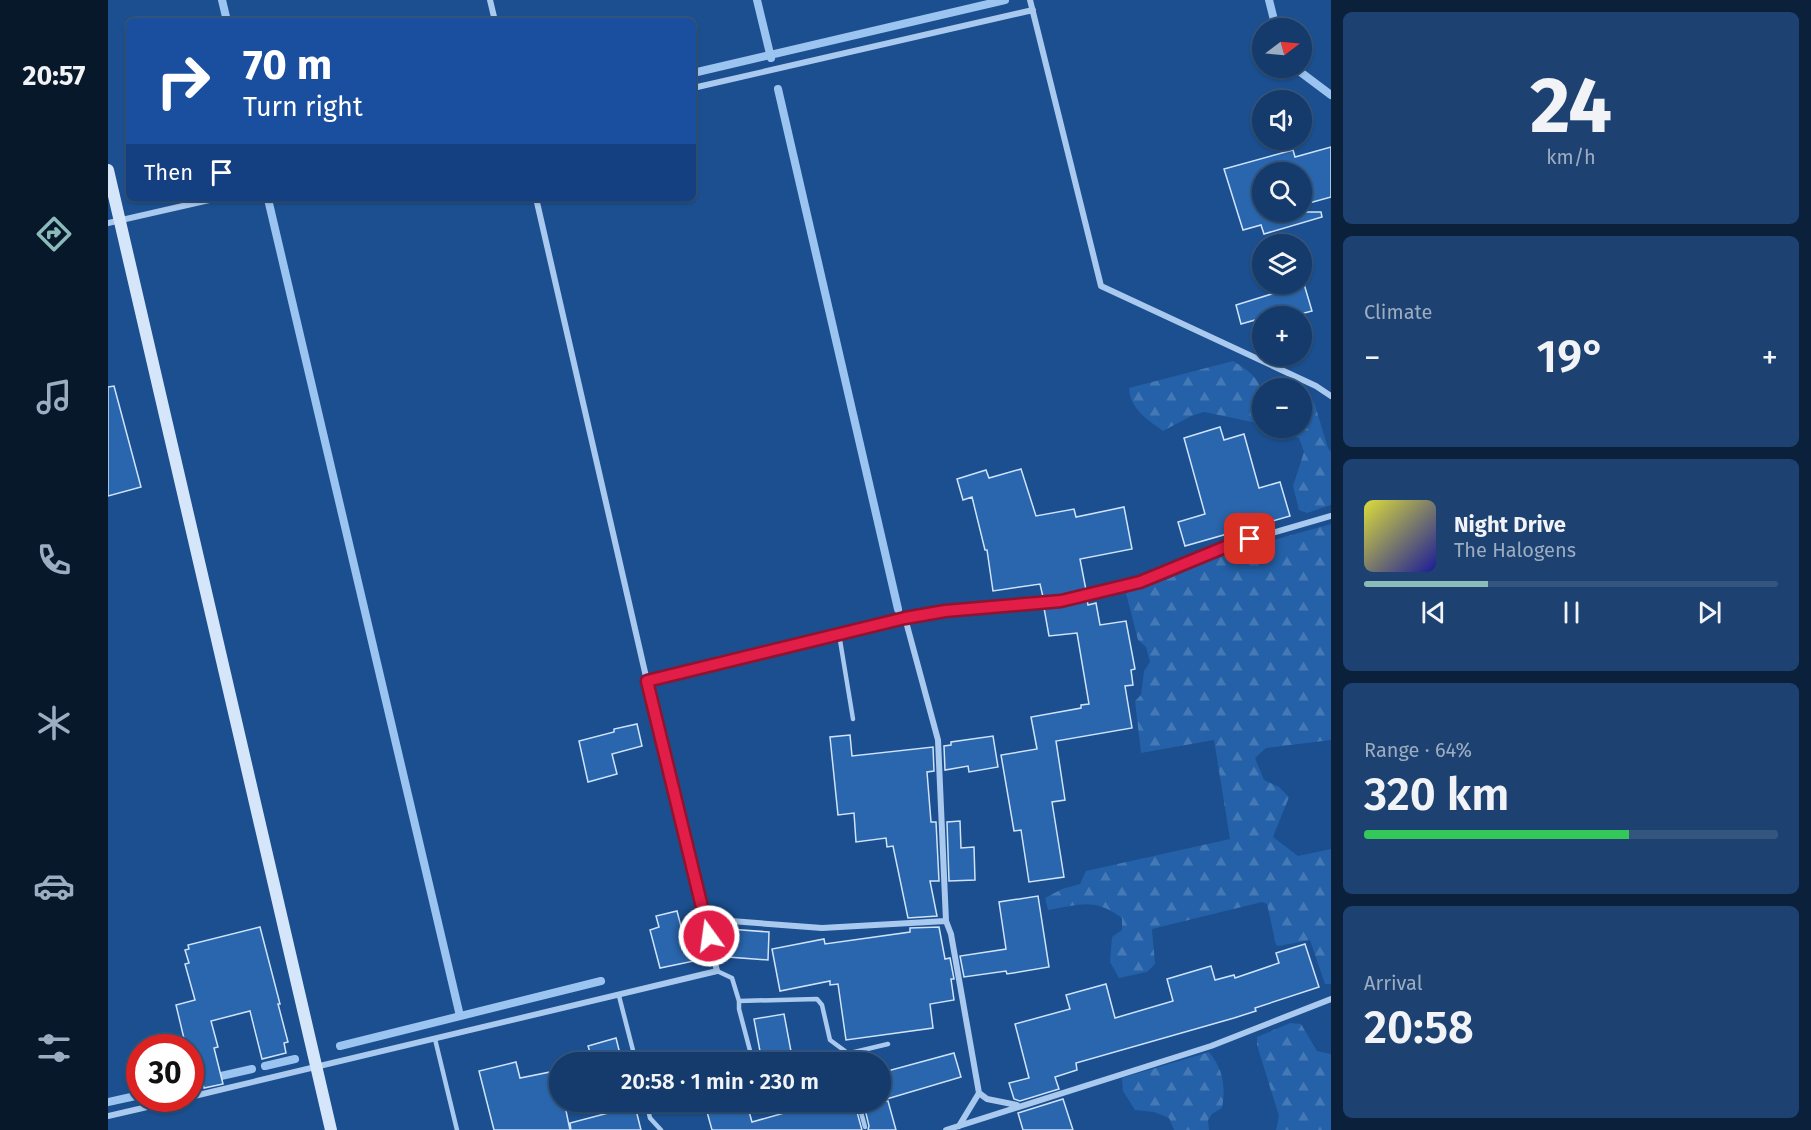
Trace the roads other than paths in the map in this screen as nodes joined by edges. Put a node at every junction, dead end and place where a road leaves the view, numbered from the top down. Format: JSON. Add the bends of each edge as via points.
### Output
{"nodes":[{"id":1,"x":490,"y":0,"type":"edge"},
{"id":2,"x":1030,"y":0,"type":"edge"},
{"id":3,"x":1033,"y":10,"type":"junction"},
{"id":4,"x":494,"y":18,"type":"edge"},
{"id":5,"x":696,"y":87,"type":"edge"},
{"id":6,"x":108,"y":170,"type":"edge"},
{"id":7,"x":205,"y":201,"type":"edge"},
{"id":8,"x":537,"y":201,"type":"edge"},
{"id":9,"x":114,"y":222,"type":"edge"},
{"id":10,"x":1331,"y":396,"type":"edge"},
{"id":11,"x":1331,"y":516,"type":"edge"},
{"id":12,"x":905,"y":618,"type":"junction"},
{"id":13,"x":839,"y":634,"type":"junction"},
{"id":14,"x":647,"y":681,"type":"junction"},
{"id":15,"x":854,"y":719,"type":"dead end"},
{"id":16,"x":704,"y":919,"type":"junction"},
{"id":17,"x":946,"y":921,"type":"junction"},
{"id":18,"x":717,"y":971,"type":"junction"},
{"id":19,"x":619,"y":996,"type":"junction"},
{"id":20,"x":1331,"y":999,"type":"edge"},
{"id":21,"x":739,"y":1001,"type":"junction"},
{"id":22,"x":435,"y":1040,"type":"junction"},
{"id":23,"x":888,"y":1044,"type":"dead end"},
{"id":24,"x":633,"y":1052,"type":"edge"},
{"id":25,"x":750,"y":1052,"type":"edge"},
{"id":26,"x":845,"y":1052,"type":"edge"},
{"id":27,"x":854,"y":1052,"type":"edge"},
{"id":28,"x":316,"y":1068,"type":"junction"},
{"id":29,"x":979,"y":1093,"type":"junction"},
{"id":30,"x":204,"y":1094,"type":"edge"},
{"id":31,"x":1020,"y":1106,"type":"junction"},
{"id":32,"x":126,"y":1112,"type":"edge"},
{"id":33,"x":648,"y":1112,"type":"edge"},
{"id":34,"x":861,"y":1112,"type":"edge"},
{"id":35,"x":108,"y":1116,"type":"edge"},
{"id":36,"x":959,"y":1126,"type":"junction"},
{"id":37,"x":865,"y":1127,"type":"dead end"},
{"id":38,"x":331,"y":1130,"type":"edge"},
{"id":39,"x":458,"y":1130,"type":"edge"},
{"id":40,"x":661,"y":1130,"type":"edge"},
{"id":41,"x":945,"y":1130,"type":"edge"}],
"edges":[{"from":1,"to":4,"type":"street"},
{"from":2,"to":3,"type":"street"},
{"from":3,"to":5,"type":"street"},
{"from":3,"to":10,"type":"street","via":[[1101,286]]},
{"from":6,"to":9,"type":"street"},
{"from":7,"to":9,"type":"street"},
{"from":8,"to":14,"type":"street"},
{"from":9,"to":28,"type":"street"},
{"from":11,"to":12,"type":"street","via":[[1230,545],[1140,582],[1061,601]]},
{"from":12,"to":13,"type":"street"},
{"from":12,"to":17,"type":"street","via":[[938,740]]},
{"from":13,"to":14,"type":"street"},
{"from":13,"to":15,"type":"lane"},
{"from":14,"to":16,"type":"street"},
{"from":16,"to":17,"type":"street","via":[[822,928]]},
{"from":16,"to":18,"type":"street"},
{"from":17,"to":29,"type":"street"},
{"from":18,"to":19,"type":"street"},
{"from":18,"to":21,"type":"lane","via":[[732,978]]},
{"from":19,"to":22,"type":"street"},
{"from":19,"to":24,"type":"lane"},
{"from":20,"to":31,"type":"street","via":[[1211,1046]]},
{"from":21,"to":25,"type":"lane"},
{"from":21,"to":26,"type":"lane","via":[[816,999],[822,1005],[830,1040]]},
{"from":22,"to":28,"type":"street"},
{"from":22,"to":39,"type":"lane"},
{"from":23,"to":27,"type":"lane"},
{"from":28,"to":30,"type":"street"},
{"from":28,"to":38,"type":"street"},
{"from":29,"to":31,"type":"street","via":[[987,1100]]},
{"from":29,"to":36,"type":"street"},
{"from":31,"to":36,"type":"street"},
{"from":32,"to":35,"type":"street"},
{"from":33,"to":40,"type":"lane"},
{"from":34,"to":37,"type":"lane"},
{"from":36,"to":41,"type":"street"}]}
